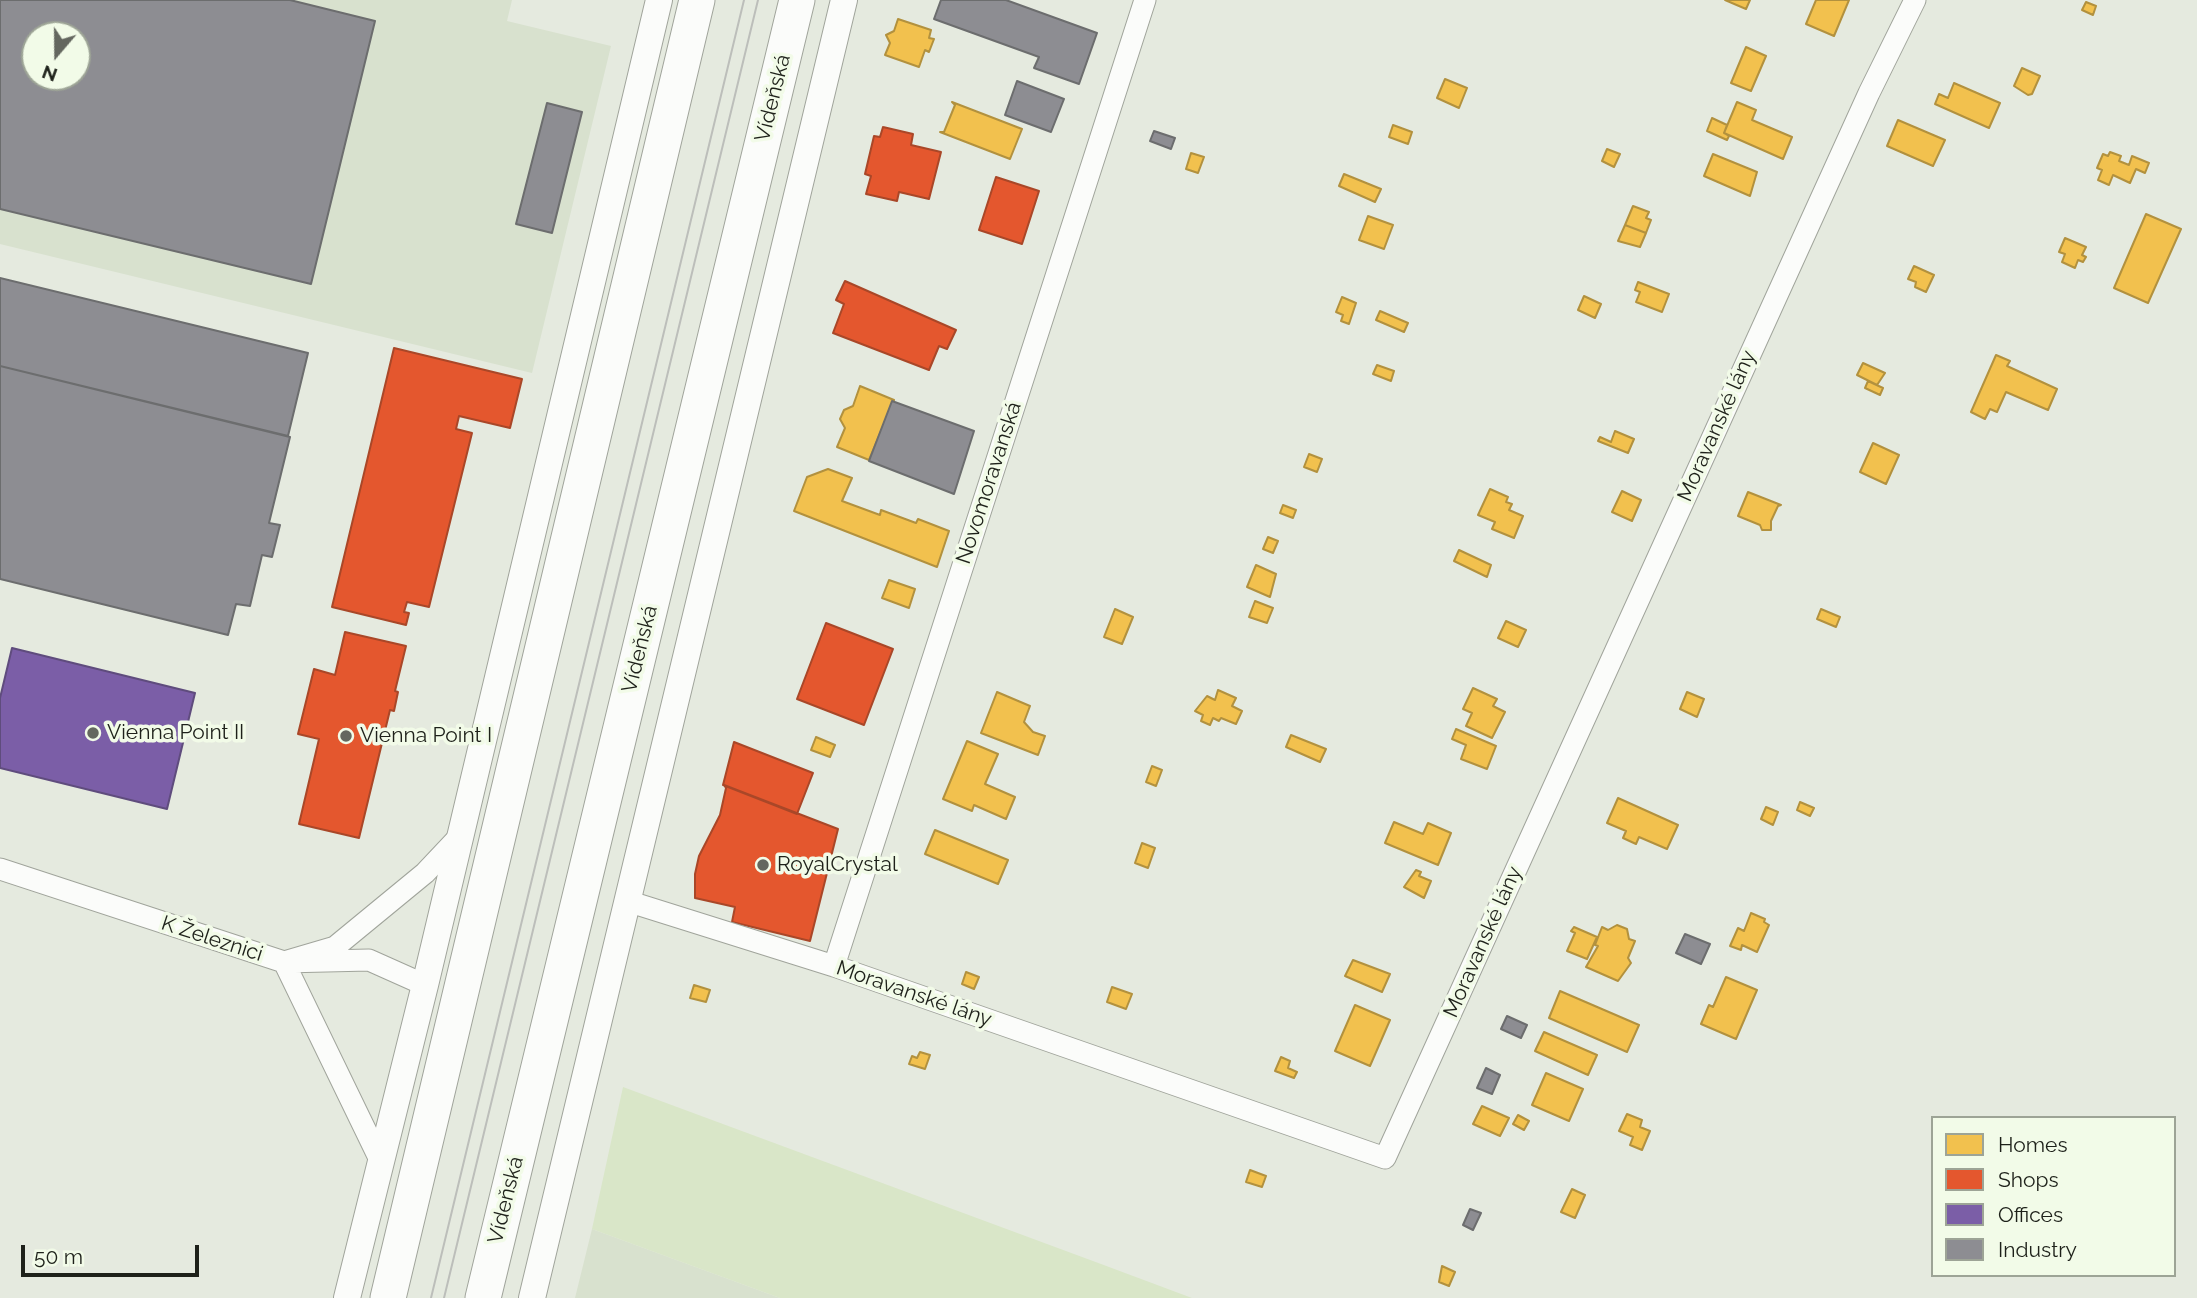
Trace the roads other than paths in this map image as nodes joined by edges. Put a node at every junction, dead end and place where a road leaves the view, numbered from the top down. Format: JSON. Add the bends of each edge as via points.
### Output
{"nodes":[{"id":1,"x":659,"y":0,"type":"edge"},
{"id":2,"x":697,"y":0,"type":"edge"},
{"id":3,"x":797,"y":0,"type":"edge"},
{"id":4,"x":844,"y":0,"type":"edge"},
{"id":5,"x":1145,"y":0,"type":"edge"},
{"id":6,"x":1915,"y":0,"type":"edge"},
{"id":7,"x":458,"y":838,"type":"junction"},
{"id":8,"x":0,"y":869,"type":"edge"},
{"id":9,"x":627,"y":901,"type":"junction"},
{"id":10,"x":284,"y":962,"type":"junction"},
{"id":11,"x":834,"y":966,"type":"junction"},
{"id":12,"x":425,"y":985,"type":"junction"},
{"id":13,"x":380,"y":1160,"type":"junction"},
{"id":14,"x":347,"y":1298,"type":"edge"},
{"id":15,"x":388,"y":1298,"type":"edge"},
{"id":16,"x":483,"y":1298,"type":"edge"},
{"id":17,"x":532,"y":1298,"type":"edge"}],
"edges":[{"from":1,"to":7,"type":"street"},
{"from":2,"to":15,"type":"highway"},
{"from":3,"to":16,"type":"highway","name":"Vídeňská"},
{"from":4,"to":9,"type":"street"},
{"from":5,"to":11,"type":"street","name":"Novomoravanská"},
{"from":6,"to":11,"type":"street","name":"Moravanské lány","via":[[1385,1158]]},
{"from":7,"to":10,"type":"street","via":[[425,873],[335,947]]},
{"from":7,"to":12,"type":"street"},
{"from":8,"to":10,"type":"street","name":"K Železnici"},
{"from":9,"to":11,"type":"street","name":"Moravanské lány"},
{"from":9,"to":17,"type":"street"},
{"from":10,"to":12,"type":"street","name":"K Železnici","via":[[369,960]]},
{"from":10,"to":13,"type":"street"},
{"from":12,"to":13,"type":"street"},
{"from":13,"to":14,"type":"street"}]}
